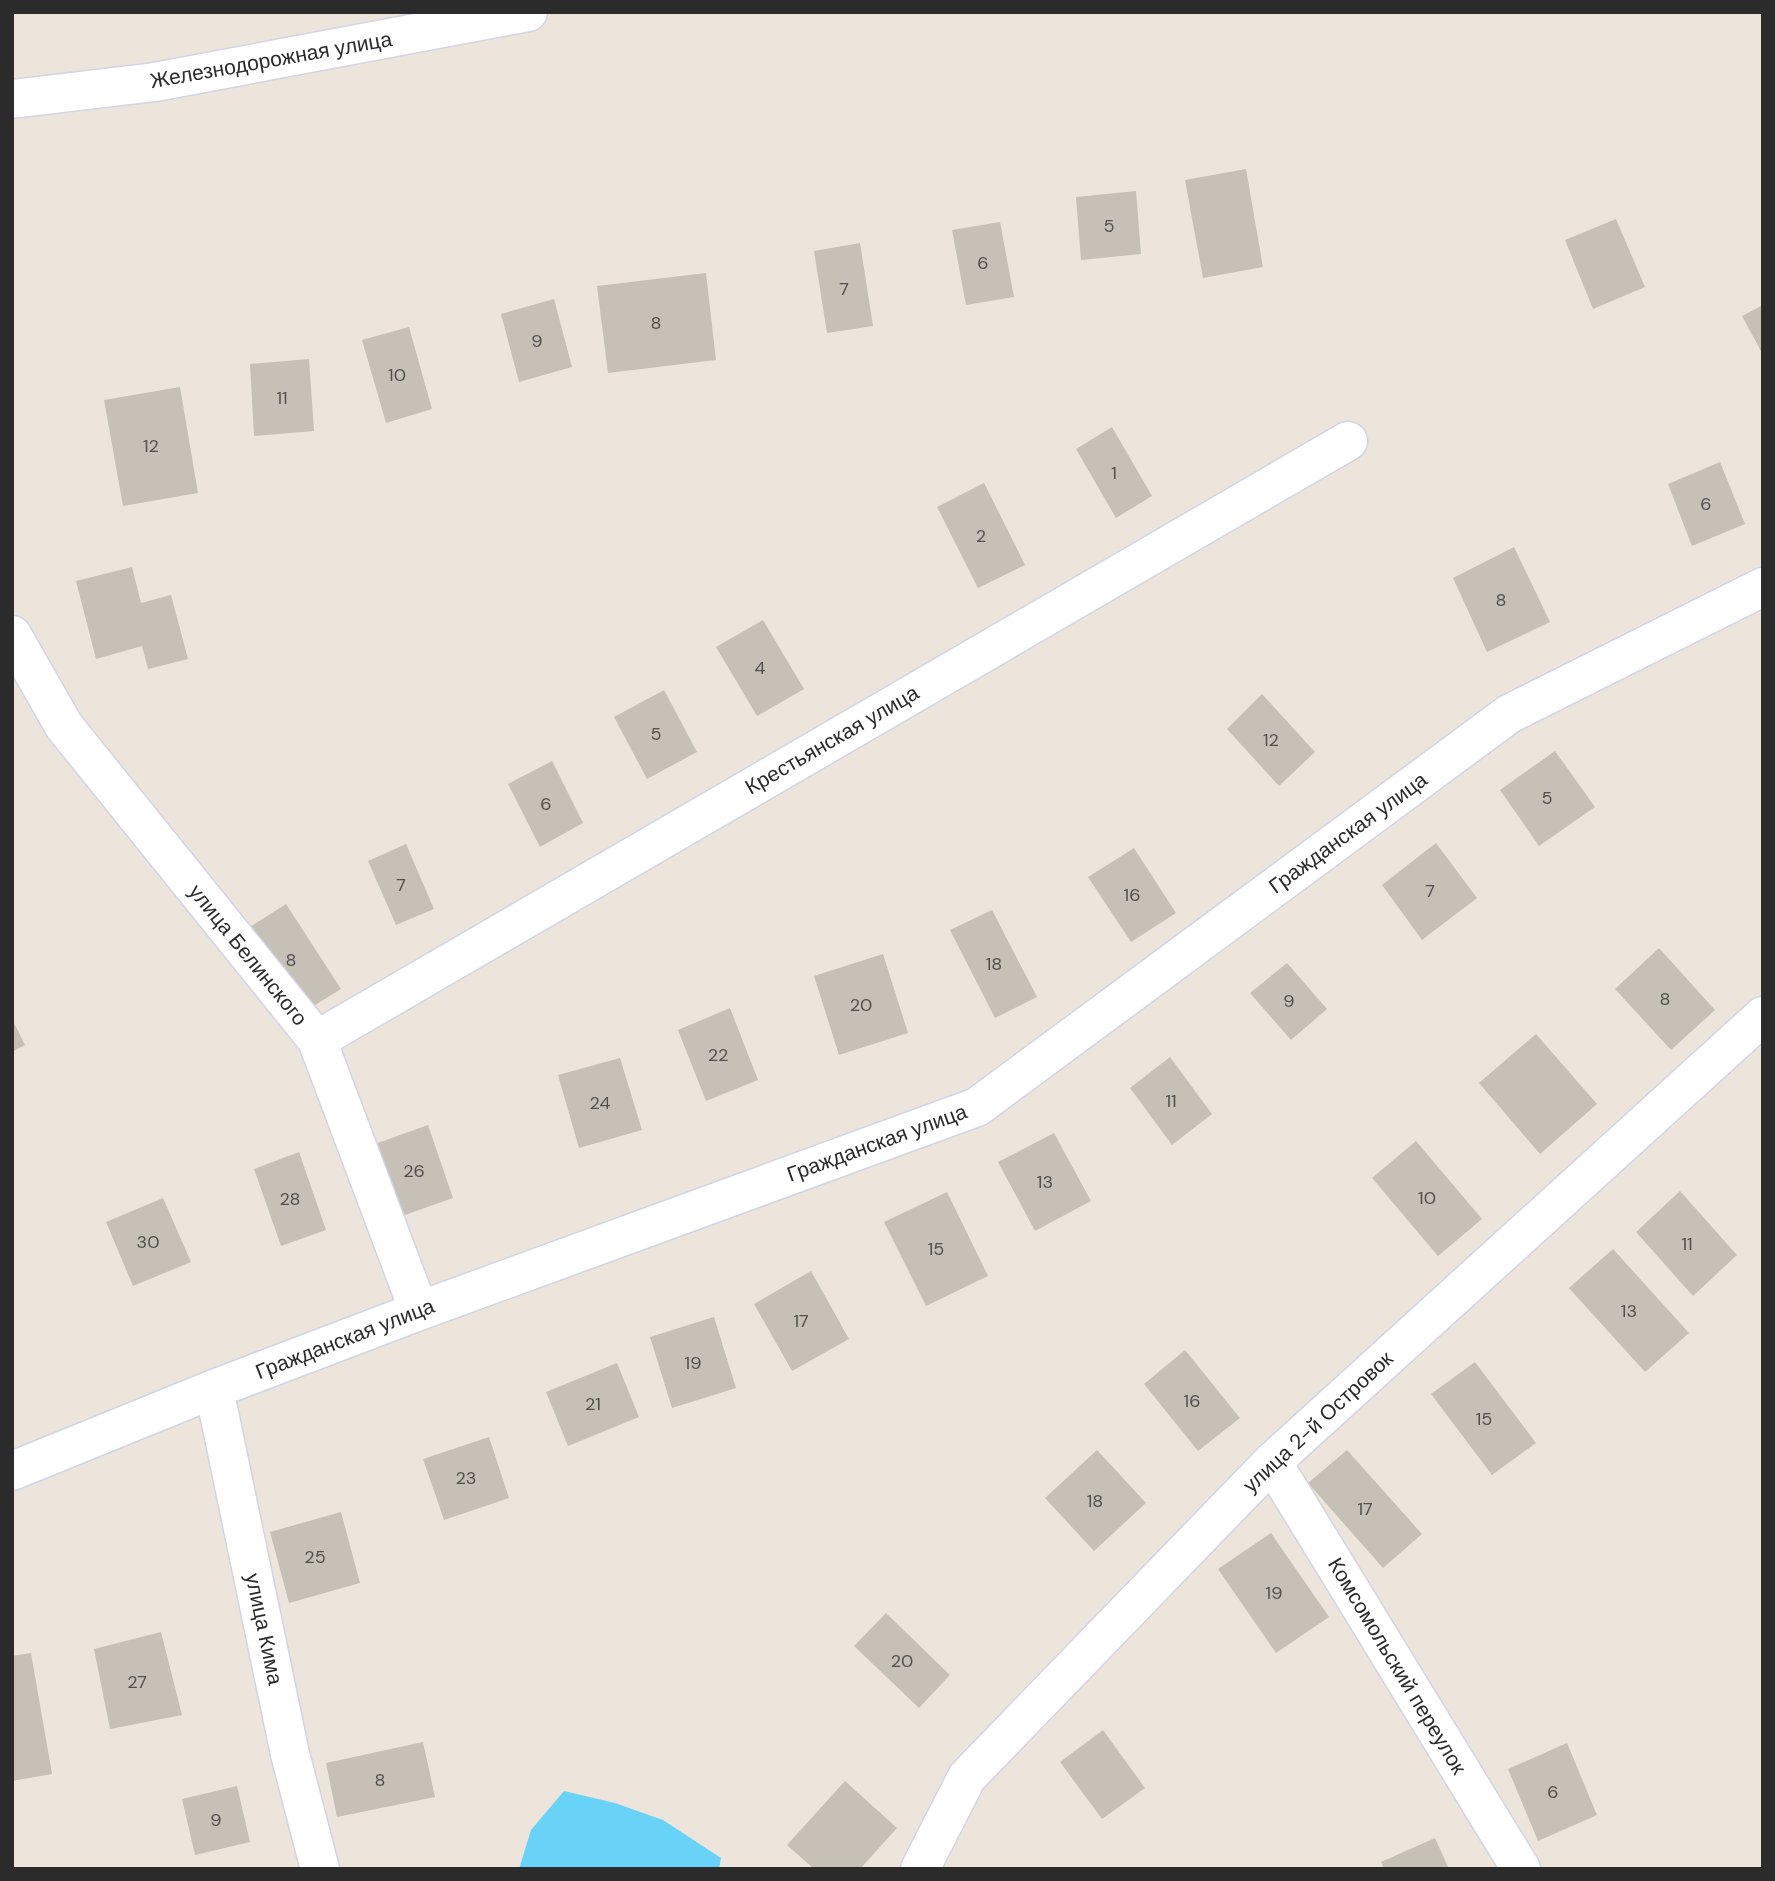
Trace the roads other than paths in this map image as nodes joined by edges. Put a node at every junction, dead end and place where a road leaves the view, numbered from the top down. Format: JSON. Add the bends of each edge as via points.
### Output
{"nodes":[{"id":1,"x":528,"y":12,"type":"edge"},
{"id":2,"x":12,"y":100,"type":"edge"},
{"id":3,"x":1348,"y":441,"type":"dead end"},
{"id":4,"x":1763,"y":587,"type":"edge"},
{"id":5,"x":12,"y":635,"type":"edge"},
{"id":6,"x":1763,"y":1016,"type":"edge"},
{"id":7,"x":317,"y":1040,"type":"junction"},
{"id":8,"x":419,"y":1311,"type":"junction"},
{"id":9,"x":214,"y":1389,"type":"junction"},
{"id":10,"x":1272,"y":1462,"type":"junction"},
{"id":11,"x":12,"y":1471,"type":"edge"},
{"id":12,"x":320,"y":1869,"type":"edge"},
{"id":13,"x":920,"y":1869,"type":"edge"},
{"id":14,"x":1521,"y":1869,"type":"edge"}],
"edges":[{"from":1,"to":2,"type":"street","name":"Железнодорожная улица","via":[[155,82]]},
{"from":3,"to":7,"type":"street","name":"Крестьянская улица"},
{"from":4,"to":8,"type":"street","name":"Гражданская улица","via":[[1509,714],[977,1107]]},
{"from":5,"to":7,"type":"street","name":"улица Белинского","via":[[64,726]]},
{"from":6,"to":10,"type":"street","name":"улица 2-й Островок"},
{"from":7,"to":8,"type":"street","name":"улица Белинского"},
{"from":8,"to":9,"type":"street","name":"Гражданская улица"},
{"from":9,"to":11,"type":"street","name":"Гражданская улица"},
{"from":9,"to":12,"type":"street","name":"улица Кима","via":[[290,1754]]},
{"from":10,"to":13,"type":"street","name":"улица 2-й Островок","via":[[967,1777]]},
{"from":10,"to":14,"type":"street","name":"Комсомольский переулок"}]}
